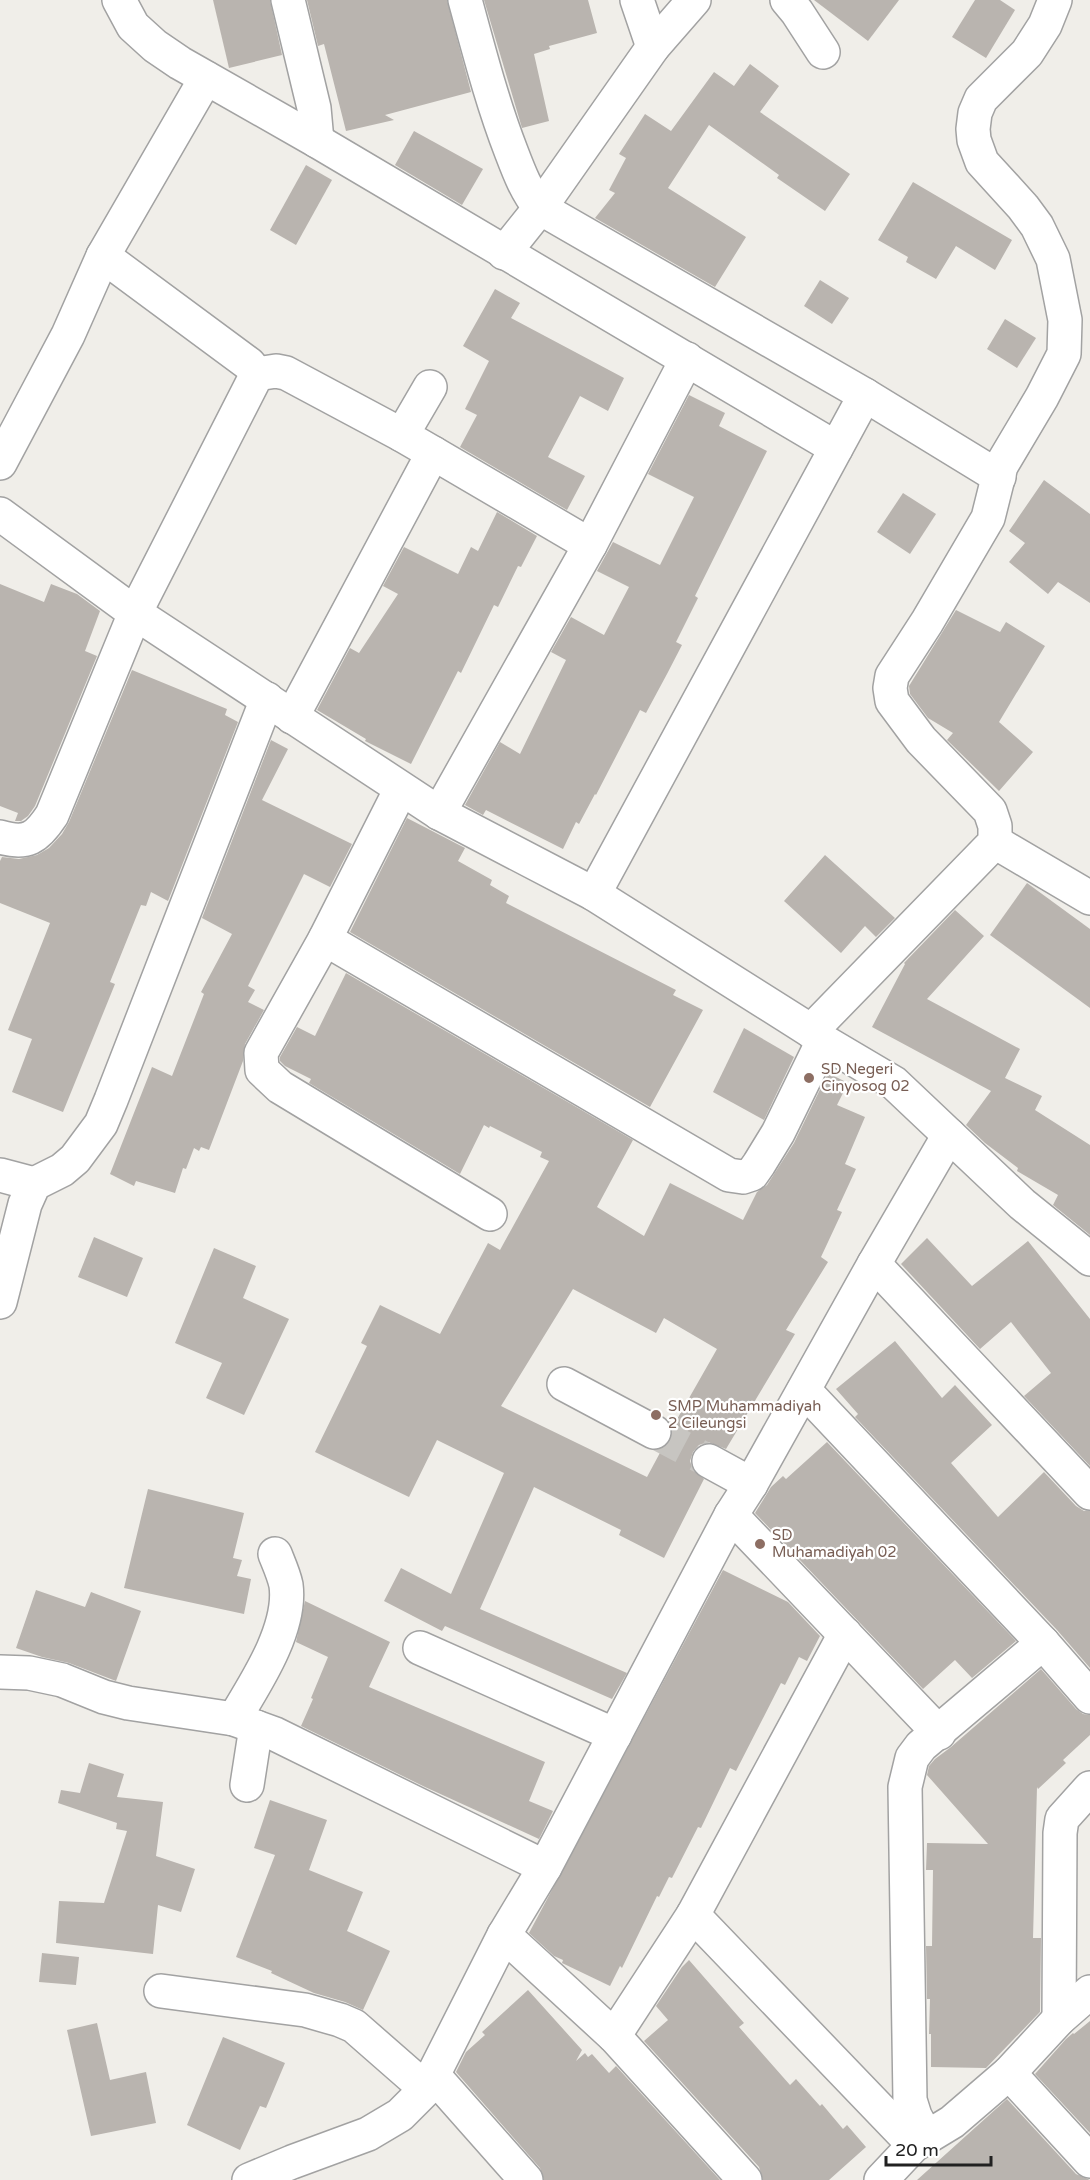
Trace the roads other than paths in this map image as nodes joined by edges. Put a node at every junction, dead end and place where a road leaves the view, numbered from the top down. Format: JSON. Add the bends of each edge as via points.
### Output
{"nodes":[{"id":1,"x":119,"y":0,"type":"edge"},
{"id":2,"x":288,"y":0,"type":"edge"},
{"id":3,"x":465,"y":0,"type":"edge"},
{"id":4,"x":637,"y":0,"type":"edge"},
{"id":5,"x":694,"y":0,"type":"edge"},
{"id":6,"x":788,"y":0,"type":"edge"},
{"id":7,"x":1055,"y":0,"type":"edge"},
{"id":8,"x":653,"y":47,"type":"junction"},
{"id":9,"x":823,"y":52,"type":"dead end"},
{"id":10,"x":206,"y":78,"type":"junction"},
{"id":11,"x":317,"y":141,"type":"junction"},
{"id":12,"x":540,"y":208,"type":"junction"},
{"id":13,"x":504,"y":253,"type":"junction"},
{"id":14,"x":103,"y":256,"type":"junction"},
{"id":15,"x":687,"y":359,"type":"junction"},
{"id":16,"x":257,"y":374,"type":"junction"},
{"id":17,"x":430,"y":387,"type":"dead end"},
{"id":18,"x":865,"y":395,"type":"junction"},
{"id":19,"x":402,"y":435,"type":"junction"},
{"id":20,"x":836,"y":448,"type":"junction"},
{"id":21,"x":433,"y":453,"type":"junction"},
{"id":22,"x":0,"y":463,"type":"edge"},
{"id":23,"x":999,"y":477,"type":"junction"},
{"id":24,"x":1,"y":519,"type":"edge"},
{"id":25,"x":590,"y":544,"type":"junction"},
{"id":26,"x":135,"y":613,"type":"junction"},
{"id":27,"x":279,"y":708,"type":"junction"},
{"id":28,"x":401,"y":789,"type":"junction"},
{"id":29,"x":440,"y":813,"type":"junction"},
{"id":30,"x":0,"y":837,"type":"edge"},
{"id":31,"x":995,"y":842,"type":"junction"},
{"id":32,"x":594,"y":894,"type":"junction"},
{"id":33,"x":1090,"y":898,"type":"edge"},
{"id":34,"x":325,"y":939,"type":"junction"},
{"id":35,"x":817,"y":1036,"type":"junction"},
{"id":36,"x":949,"y":1135,"type":"junction"},
{"id":37,"x":0,"y":1175,"type":"edge"},
{"id":38,"x":34,"y":1184,"type":"junction"},
{"id":39,"x":490,"y":1214,"type":"dead end"},
{"id":40,"x":1090,"y":1259,"type":"edge"},
{"id":41,"x":874,"y":1264,"type":"junction"},
{"id":42,"x":0,"y":1302,"type":"edge"},
{"id":43,"x":564,"y":1384,"type":"dead end"},
{"id":44,"x":804,"y":1390,"type":"junction"},
{"id":45,"x":654,"y":1432,"type":"tunnel mouth"},
{"id":46,"x":709,"y":1461,"type":"tunnel mouth"},
{"id":47,"x":752,"y":1484,"type":"junction"},
{"id":48,"x":1090,"y":1493,"type":"edge"},
{"id":49,"x":731,"y":1515,"type":"junction"},
{"id":50,"x":275,"y":1554,"type":"dead end"},
{"id":51,"x":845,"y":1634,"type":"junction"},
{"id":52,"x":1043,"y":1643,"type":"junction"},
{"id":53,"x":420,"y":1648,"type":"dead end"},
{"id":54,"x":0,"y":1672,"type":"edge"},
{"id":55,"x":1090,"y":1697,"type":"edge"},
{"id":56,"x":245,"y":1723,"type":"junction"},
{"id":57,"x":939,"y":1733,"type":"junction"},
{"id":58,"x":615,"y":1735,"type":"junction"},
{"id":59,"x":247,"y":1785,"type":"dead end"},
{"id":60,"x":1090,"y":1788,"type":"edge"},
{"id":61,"x":545,"y":1867,"type":"junction"},
{"id":62,"x":693,"y":1915,"type":"junction"},
{"id":63,"x":504,"y":1935,"type":"junction"},
{"id":64,"x":161,"y":1991,"type":"dead end"},
{"id":65,"x":1090,"y":1992,"type":"edge"},
{"id":66,"x":1059,"y":2019,"type":"junction"},
{"id":67,"x":614,"y":2036,"type":"junction"},
{"id":68,"x":1009,"y":2073,"type":"junction"},
{"id":69,"x":430,"y":2082,"type":"junction"},
{"id":70,"x":921,"y":2141,"type":"junction"},
{"id":71,"x":1090,"y":2161,"type":"edge"},
{"id":72,"x":300,"y":2171,"type":"edge"},
{"id":73,"x":249,"y":2180,"type":"edge"},
{"id":74,"x":526,"y":2180,"type":"edge"},
{"id":75,"x":745,"y":2180,"type":"edge"},
{"id":76,"x":881,"y":2180,"type":"edge"}],
"edges":[{"from":1,"to":10,"type":"street","via":[[140,33]]},
{"from":2,"to":11,"type":"street","via":[[314,108]]},
{"from":3,"to":12,"type":"street","via":[[498,117],[521,177]]},
{"from":4,"to":8,"type":"street"},
{"from":5,"to":8,"type":"street"},
{"from":6,"to":9,"type":"street"},
{"from":7,"to":23,"type":"street","via":[[1038,38],[981,99],[974,121],[974,140],[982,162],[1023,207],[1048,247],[1065,321],[1064,354],[1004,460]]},
{"from":8,"to":12,"type":"street"},
{"from":10,"to":11,"type":"street"},
{"from":10,"to":14,"type":"street"},
{"from":11,"to":13,"type":"street"},
{"from":12,"to":13,"type":"street"},
{"from":12,"to":18,"type":"street"},
{"from":13,"to":15,"type":"street"},
{"from":14,"to":16,"type":"street","via":[[249,364]]},
{"from":14,"to":22,"type":"street","via":[[68,335]]},
{"from":15,"to":20,"type":"street"},
{"from":15,"to":25,"type":"street"},
{"from":16,"to":19,"type":"street","via":[[286,373]]},
{"from":16,"to":26,"type":"street"},
{"from":17,"to":19,"type":"street"},
{"from":18,"to":20,"type":"street"},
{"from":18,"to":23,"type":"street"},
{"from":19,"to":21,"type":"street"},
{"from":20,"to":32,"type":"street"},
{"from":21,"to":25,"type":"street"},
{"from":21,"to":27,"type":"street"},
{"from":23,"to":31,"type":"street","via":[[988,518],[892,676],[890,688],[892,702],[921,740],[990,811]]},
{"from":24,"to":26,"type":"street"},
{"from":25,"to":29,"type":"street"},
{"from":26,"to":27,"type":"street"},
{"from":26,"to":30,"type":"street","via":[[52,815],[26,840],[17,842]]},
{"from":27,"to":28,"type":"street"},
{"from":27,"to":38,"type":"street","via":[[101,1124],[75,1160]]},
{"from":28,"to":29,"type":"street"},
{"from":28,"to":34,"type":"street"},
{"from":29,"to":32,"type":"street"},
{"from":31,"to":33,"type":"street"},
{"from":31,"to":35,"type":"street"},
{"from":32,"to":35,"type":"street"},
{"from":34,"to":35,"type":"street","via":[[729,1175],[752,1174],[759,1164],[778,1133]]},
{"from":34,"to":39,"type":"street","via":[[261,1053],[262,1070],[280,1087]]},
{"from":35,"to":36,"type":"street","via":[[894,1083]]},
{"from":36,"to":40,"type":"street","via":[[1022,1204]]},
{"from":36,"to":41,"type":"street"},
{"from":37,"to":38,"type":"street"},
{"from":38,"to":42,"type":"street","via":[[25,1204]]},
{"from":41,"to":44,"type":"street"},
{"from":41,"to":48,"type":"street"},
{"from":43,"to":45,"type":"street"},
{"from":44,"to":47,"type":"street"},
{"from":44,"to":52,"type":"street"},
{"from":46,"to":47,"type":"street"},
{"from":47,"to":49,"type":"street"},
{"from":49,"to":51,"type":"street"},
{"from":49,"to":58,"type":"street"},
{"from":50,"to":56,"type":"street","via":[[287,1596],[273,1651]]},
{"from":51,"to":57,"type":"street"},
{"from":51,"to":62,"type":"street"},
{"from":52,"to":55,"type":"street"},
{"from":52,"to":57,"type":"street"},
{"from":53,"to":58,"type":"street"},
{"from":54,"to":56,"type":"street","via":[[29,1672],[128,1703]]},
{"from":56,"to":59,"type":"street"},
{"from":56,"to":61,"type":"street","via":[[275,1734]]},
{"from":57,"to":70,"type":"street","via":[[912,1758],[905,1787],[910,2100]]},
{"from":58,"to":61,"type":"street"},
{"from":60,"to":66,"type":"street","via":[[1062,1819],[1060,1833]]},
{"from":61,"to":63,"type":"street"},
{"from":62,"to":67,"type":"street"},
{"from":62,"to":70,"type":"street"},
{"from":63,"to":67,"type":"street"},
{"from":63,"to":69,"type":"street"},
{"from":64,"to":69,"type":"street","via":[[305,2010],[340,2020],[354,2026]]},
{"from":65,"to":66,"type":"street"},
{"from":66,"to":68,"type":"street"},
{"from":67,"to":75,"type":"street"},
{"from":68,"to":70,"type":"street","via":[[952,2122]]},
{"from":68,"to":71,"type":"street"},
{"from":69,"to":72,"type":"street","via":[[400,2115]]},
{"from":69,"to":74,"type":"street"},
{"from":70,"to":76,"type":"street"},
{"from":72,"to":73,"type":"street"}]}
